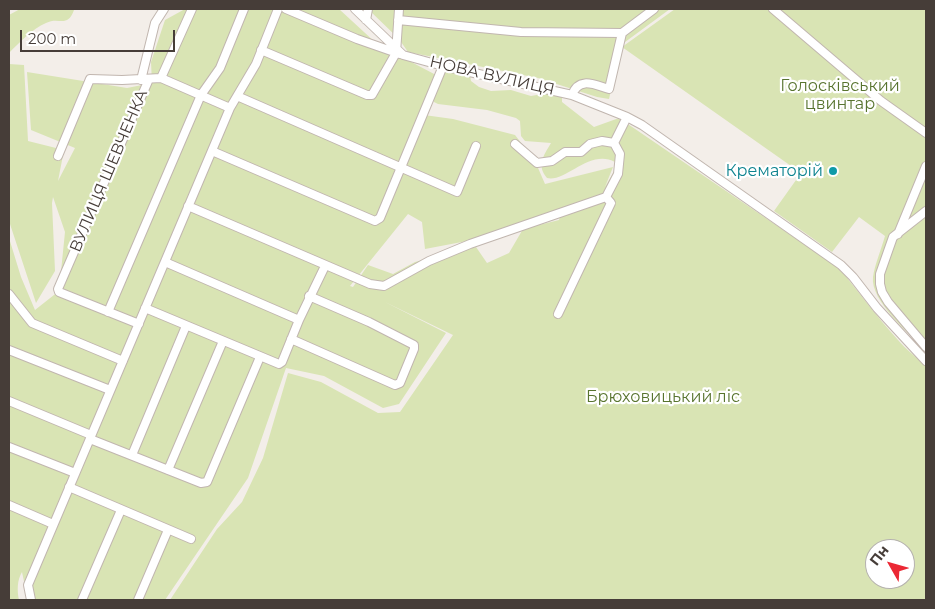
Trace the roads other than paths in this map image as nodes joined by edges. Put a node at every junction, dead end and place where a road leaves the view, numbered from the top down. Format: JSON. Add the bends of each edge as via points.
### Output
{"nodes":[{"id":1,"x":164,"y":9,"type":"edge"},
{"id":2,"x":192,"y":9,"type":"edge"},
{"id":3,"x":244,"y":9,"type":"edge"},
{"id":4,"x":278,"y":9,"type":"edge"},
{"id":5,"x":286,"y":9,"type":"edge"},
{"id":6,"x":355,"y":9,"type":"edge"},
{"id":7,"x":368,"y":9,"type":"edge"},
{"id":8,"x":398,"y":9,"type":"edge"},
{"id":9,"x":654,"y":9,"type":"edge"},
{"id":10,"x":773,"y":9,"type":"edge"},
{"id":11,"x":366,"y":20,"type":"junction"},
{"id":12,"x":398,"y":20,"type":"junction"},
{"id":13,"x":622,"y":33,"type":"junction"},
{"id":14,"x":261,"y":50,"type":"junction"},
{"id":15,"x":398,"y":52,"type":"junction"},
{"id":16,"x":443,"y":66,"type":"junction"},
{"id":17,"x":161,"y":78,"type":"junction"},
{"id":18,"x":145,"y":79,"type":"junction"},
{"id":19,"x":201,"y":95,"type":"junction"},
{"id":20,"x":572,"y":95,"type":"junction"},
{"id":21,"x":237,"y":96,"type":"junction"},
{"id":22,"x":230,"y":108,"type":"junction"},
{"id":23,"x":627,"y":117,"type":"junction"},
{"id":24,"x":926,"y":133,"type":"edge"},
{"id":25,"x":614,"y":143,"type":"junction"},
{"id":26,"x":515,"y":144,"type":"dead end"},
{"id":27,"x":476,"y":146,"type":"dead end"},
{"id":28,"x":212,"y":151,"type":"junction"},
{"id":29,"x":58,"y":156,"type":"dead end"},
{"id":30,"x":926,"y":166,"type":"edge"},
{"id":31,"x":400,"y":167,"type":"junction"},
{"id":32,"x":606,"y":197,"type":"junction"},
{"id":33,"x":188,"y":206,"type":"junction"},
{"id":34,"x":926,"y":211,"type":"edge"},
{"id":35,"x":898,"y":234,"type":"junction"},
{"id":36,"x":165,"y":262,"type":"junction"},
{"id":37,"x":325,"y":266,"type":"junction"},
{"id":38,"x":9,"y":294,"type":"edge"},
{"id":39,"x":309,"y":296,"type":"junction"},
{"id":40,"x":145,"y":308,"type":"junction"},
{"id":41,"x":108,"y":312,"type":"junction"},
{"id":42,"x":558,"y":314,"type":"dead end"},
{"id":43,"x":299,"y":320,"type":"junction"},
{"id":44,"x":139,"y":324,"type":"junction"},
{"id":45,"x":186,"y":326,"type":"junction"},
{"id":46,"x":291,"y":339,"type":"junction"},
{"id":47,"x":223,"y":341,"type":"junction"},
{"id":48,"x":926,"y":348,"type":"edge"},
{"id":49,"x":9,"y":350,"type":"edge"},
{"id":50,"x":260,"y":357,"type":"junction"},
{"id":51,"x":926,"y":360,"type":"edge"},
{"id":52,"x":123,"y":361,"type":"junction"},
{"id":53,"x":110,"y":390,"type":"junction"},
{"id":54,"x":9,"y":401,"type":"edge"},
{"id":55,"x":90,"y":437,"type":"junction"},
{"id":56,"x":9,"y":447,"type":"edge"},
{"id":57,"x":132,"y":455,"type":"junction"},
{"id":58,"x":168,"y":470,"type":"junction"},
{"id":59,"x":75,"y":473,"type":"junction"},
{"id":60,"x":69,"y":488,"type":"junction"},
{"id":61,"x":9,"y":505,"type":"edge"},
{"id":62,"x":121,"y":510,"type":"junction"},
{"id":63,"x":54,"y":524,"type":"junction"},
{"id":64,"x":168,"y":530,"type":"junction"},
{"id":65,"x":190,"y":539,"type":"dead end"},
{"id":66,"x":31,"y":600,"type":"edge"},
{"id":67,"x":82,"y":600,"type":"edge"},
{"id":68,"x":138,"y":600,"type":"edge"}],
"edges":[{"from":1,"to":18,"type":"street","via":[[155,23]]},
{"from":2,"to":17,"type":"street","name":"ВУЛИЦЯ ШЕВЧЕНКА"},
{"from":3,"to":19,"type":"street","via":[[220,68]]},
{"from":4,"to":14,"type":"street"},
{"from":5,"to":15,"type":"street","via":[[357,39]]},
{"from":6,"to":11,"type":"street","name":"НОВА ВУЛИЦЯ"},
{"from":7,"to":11,"type":"street"},
{"from":8,"to":12,"type":"street"},
{"from":9,"to":13,"type":"street"},
{"from":10,"to":24,"type":"street","via":[[881,101]]},
{"from":11,"to":15,"type":"street","name":"НОВА ВУЛИЦЯ"},
{"from":12,"to":13,"type":"street","via":[[521,32]]},
{"from":12,"to":15,"type":"street"},
{"from":13,"to":20,"type":"street","via":[[609,90],[580,84]]},
{"from":14,"to":15,"type":"street","via":[[367,96],[376,90]]},
{"from":14,"to":21,"type":"street"},
{"from":15,"to":16,"type":"street","name":"НОВА ВУЛИЦЯ"},
{"from":16,"to":20,"type":"street","name":"НОВА ВУЛИЦЯ"},
{"from":16,"to":31,"type":"street"},
{"from":17,"to":18,"type":"street","name":"ВУЛИЦЯ ШЕВЧЕНКА"},
{"from":17,"to":19,"type":"street"},
{"from":18,"to":29,"type":"street","via":[[90,79]]},
{"from":18,"to":41,"type":"street","name":"ВУЛИЦЯ ШЕВЧЕНКА","via":[[58,289]]},
{"from":19,"to":22,"type":"street"},
{"from":19,"to":41,"type":"street"},
{"from":20,"to":23,"type":"street","name":"НОВА ВУЛИЦЯ"},
{"from":21,"to":22,"type":"street"},
{"from":21,"to":31,"type":"street"},
{"from":22,"to":28,"type":"street"},
{"from":23,"to":25,"type":"street"},
{"from":23,"to":51,"type":"street","name":"НОВА ВУЛИЦЯ","via":[[841,266]]},
{"from":25,"to":26,"type":"street","via":[[590,144],[581,152],[565,152],[552,161],[537,163]]},
{"from":25,"to":32,"type":"street","via":[[620,154],[618,174]]},
{"from":27,"to":31,"type":"street","via":[[457,192]]},
{"from":28,"to":31,"type":"street","via":[[375,221],[380,218]]},
{"from":28,"to":33,"type":"street"},
{"from":30,"to":35,"type":"street"},
{"from":32,"to":37,"type":"street","via":[[470,244],[429,261],[384,286],[370,284]]},
{"from":32,"to":42,"type":"street","via":[[611,204]]},
{"from":33,"to":36,"type":"street"},
{"from":33,"to":37,"type":"street"},
{"from":34,"to":35,"type":"street"},
{"from":35,"to":48,"type":"street","via":[[891,242],[880,274],[882,292]]},
{"from":36,"to":40,"type":"street"},
{"from":36,"to":43,"type":"street"},
{"from":37,"to":39,"type":"street"},
{"from":38,"to":52,"type":"street","via":[[32,323]]},
{"from":39,"to":43,"type":"street"},
{"from":39,"to":46,"type":"street","via":[[413,344],[404,374],[399,385],[395,385]]},
{"from":40,"to":44,"type":"street"},
{"from":40,"to":45,"type":"street"},
{"from":41,"to":44,"type":"street"},
{"from":43,"to":46,"type":"street"},
{"from":44,"to":52,"type":"street"},
{"from":45,"to":47,"type":"street"},
{"from":45,"to":57,"type":"street"},
{"from":46,"to":50,"type":"street","via":[[279,364]]},
{"from":47,"to":50,"type":"street"},
{"from":47,"to":58,"type":"street"},
{"from":49,"to":53,"type":"street"},
{"from":50,"to":58,"type":"street","via":[[207,482],[201,484]]},
{"from":52,"to":53,"type":"street"},
{"from":53,"to":55,"type":"street"},
{"from":54,"to":55,"type":"street"},
{"from":55,"to":57,"type":"street"},
{"from":55,"to":59,"type":"street"},
{"from":56,"to":59,"type":"street"},
{"from":57,"to":58,"type":"street"},
{"from":59,"to":60,"type":"street"},
{"from":60,"to":62,"type":"street"},
{"from":60,"to":63,"type":"street"},
{"from":61,"to":63,"type":"street"},
{"from":62,"to":64,"type":"street"},
{"from":62,"to":67,"type":"street"},
{"from":63,"to":66,"type":"street","via":[[28,585]]},
{"from":64,"to":65,"type":"street"},
{"from":64,"to":68,"type":"street"}]}
